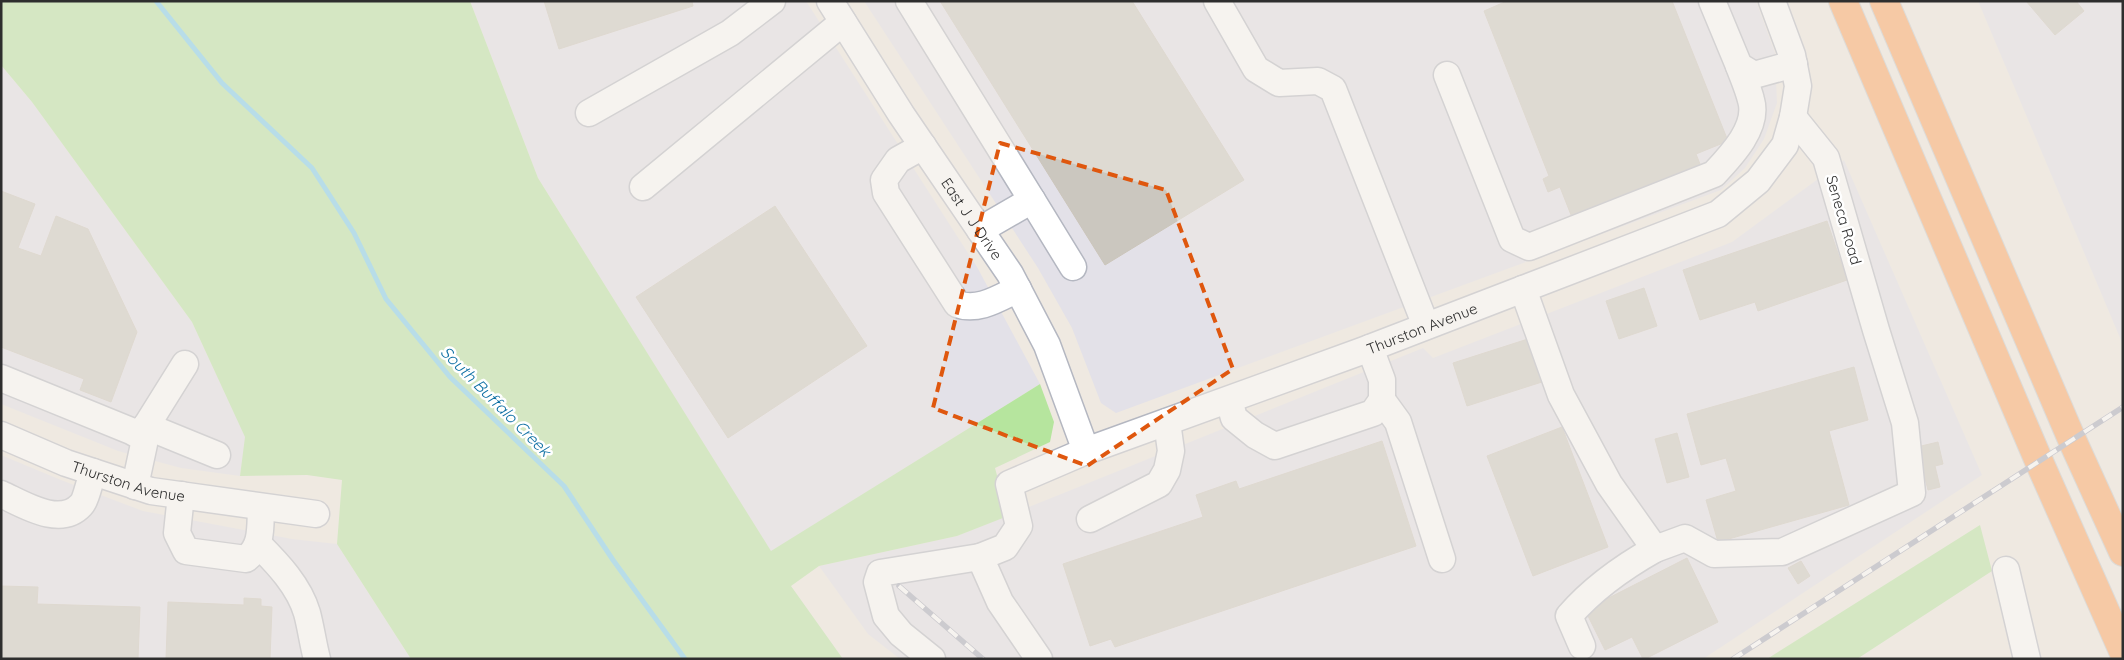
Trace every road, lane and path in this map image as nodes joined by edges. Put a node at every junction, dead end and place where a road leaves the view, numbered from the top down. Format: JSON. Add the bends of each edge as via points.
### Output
{"nodes":[{"id":1,"x":772,"y":1,"type":"edge"},
{"id":2,"x":910,"y":1,"type":"edge"},
{"id":3,"x":1217,"y":1,"type":"edge"},
{"id":4,"x":1712,"y":1,"type":"edge"},
{"id":5,"x":1772,"y":1,"type":"edge"},
{"id":6,"x":1843,"y":1,"type":"edge"},
{"id":7,"x":1884,"y":1,"type":"edge"},
{"id":8,"x":837,"y":12,"type":"edge"},
{"id":9,"x":1794,"y":64,"type":"junction"},
{"id":10,"x":1739,"y":66,"type":"junction"},
{"id":11,"x":1447,"y":75,"type":"dead end"},
{"id":12,"x":589,"y":113,"type":"dead end"},
{"id":13,"x":1793,"y":118,"type":"junction"},
{"id":14,"x":923,"y":146,"type":"junction"},
{"id":15,"x":643,"y":187,"type":"dead end"},
{"id":16,"x":1032,"y":200,"type":"junction"},
{"id":17,"x":980,"y":230,"type":"junction"},
{"id":18,"x":1512,"y":239,"type":"junction"},
{"id":19,"x":1073,"y":268,"type":"dead end"},
{"id":20,"x":1527,"y":287,"type":"junction"},
{"id":21,"x":1018,"y":289,"type":"junction"},
{"id":22,"x":1426,"y":326,"type":"junction"},
{"id":23,"x":1370,"y":348,"type":"junction"},
{"id":24,"x":185,"y":364,"type":"dead end"},
{"id":25,"x":1,"y":378,"type":"edge"},
{"id":26,"x":1229,"y":400,"type":"junction"},
{"id":27,"x":1382,"y":400,"type":"junction"},
{"id":28,"x":1167,"y":422,"type":"junction"},
{"id":29,"x":139,"y":431,"type":"junction"},
{"id":30,"x":1,"y":435,"type":"edge"},
{"id":31,"x":1086,"y":451,"type":"junction"},
{"id":32,"x":217,"y":455,"type":"dead end"},
{"id":33,"x":93,"y":472,"type":"junction"},
{"id":34,"x":135,"y":486,"type":"junction"},
{"id":35,"x":1,"y":494,"type":"edge"},
{"id":36,"x":181,"y":495,"type":"junction"},
{"id":37,"x":261,"y":507,"type":"junction"},
{"id":38,"x":316,"y":514,"type":"dead end"},
{"id":39,"x":1090,"y":520,"type":"dead end"},
{"id":40,"x":258,"y":544,"type":"junction"},
{"id":41,"x":1655,"y":549,"type":"junction"},
{"id":42,"x":2123,"y":552,"type":"edge"},
{"id":43,"x":980,"y":557,"type":"junction"},
{"id":44,"x":1442,"y":559,"type":"dead end"},
{"id":45,"x":2006,"y":570,"type":"dead end"},
{"id":46,"x":1582,"y":646,"type":"dead end"},
{"id":47,"x":2123,"y":651,"type":"edge"},
{"id":48,"x":317,"y":659,"type":"edge"},
{"id":49,"x":932,"y":659,"type":"edge"},
{"id":50,"x":1039,"y":659,"type":"edge"},
{"id":51,"x":2027,"y":659,"type":"edge"}],
"edges":[{"from":1,"to":12,"type":"street","via":[[730,33]]},
{"from":2,"to":16,"type":"street"},
{"from":3,"to":22,"type":"street","via":[[1256,68],[1279,83],[1318,81],[1333,89]]},
{"from":4,"to":10,"type":"street"},
{"from":5,"to":9,"type":"street"},
{"from":6,"to":47,"type":"highway"},
{"from":7,"to":42,"type":"highway"},
{"from":8,"to":14,"type":"street","name":"East J J Drive"},
{"from":8,"to":15,"type":"street"},
{"from":9,"to":10,"type":"street","via":[[1754,75]]},
{"from":9,"to":13,"type":"street","via":[[1798,86]]},
{"from":10,"to":18,"type":"street","via":[[1752,102],[1751,121],[1736,151],[1714,174],[1529,247]]},
{"from":11,"to":18,"type":"street"},
{"from":13,"to":20,"type":"street","name":"Thurston Avenue","via":[[1784,145],[1758,181],[1718,214]]},
{"from":13,"to":41,"type":"street","name":"Seneca Road","via":[[1826,158],[1905,423],[1912,493],[1782,552],[1714,554],[1685,538]]},
{"from":14,"to":17,"type":"street","name":"East J J Drive"},
{"from":14,"to":21,"type":"street","via":[[898,160],[884,180],[886,194],[957,304],[967,308],[988,303]]},
{"from":16,"to":17,"type":"street"},
{"from":16,"to":19,"type":"street"},
{"from":17,"to":21,"type":"street","name":"East J J Drive"},
{"from":18,"to":20,"type":"street"},
{"from":20,"to":22,"type":"street","name":"Thurston Avenue"},
{"from":20,"to":41,"type":"street","via":[[1561,395],[1609,484]]},
{"from":21,"to":31,"type":"street","name":"East J J Drive","via":[[1047,345]]},
{"from":22,"to":23,"type":"street","name":"Thurston Avenue"},
{"from":23,"to":26,"type":"street","name":"Thurston Avenue"},
{"from":23,"to":27,"type":"street","via":[[1382,380]]},
{"from":24,"to":29,"type":"street"},
{"from":25,"to":29,"type":"street"},
{"from":26,"to":27,"type":"street","via":[[1234,418],[1275,446],[1373,413]]},
{"from":26,"to":28,"type":"street","name":"Thurston Avenue"},
{"from":27,"to":44,"type":"street","via":[[1398,422]]},
{"from":28,"to":31,"type":"street","name":"Thurston Avenue"},
{"from":28,"to":39,"type":"street","via":[[1171,451],[1167,470],[1159,484]]},
{"from":29,"to":32,"type":"street"},
{"from":29,"to":34,"type":"street","via":[[144,444]]},
{"from":30,"to":33,"type":"street","name":"Thurston Avenue"},
{"from":31,"to":43,"type":"street","name":"Thurston Avenue","via":[[1009,484],[1019,526],[1005,547]]},
{"from":33,"to":34,"type":"street","name":"Thurston Avenue"},
{"from":33,"to":35,"type":"street","via":[[82,504],[65,515],[39,512]]},
{"from":34,"to":36,"type":"street","name":"Thurston Avenue"},
{"from":36,"to":37,"type":"street","name":"Thurston Avenue"},
{"from":36,"to":40,"type":"street","via":[[177,533],[186,551],[246,559]]},
{"from":37,"to":38,"type":"street","name":"Thurston Avenue"},
{"from":37,"to":40,"type":"street"},
{"from":40,"to":48,"type":"street","via":[[293,585],[306,612]]},
{"from":41,"to":46,"type":"street","via":[[1620,569],[1569,616]]},
{"from":43,"to":49,"type":"street","via":[[880,573],[877,582],[886,616],[901,634]]},
{"from":43,"to":50,"type":"street","via":[[1000,602]]},
{"from":45,"to":51,"type":"street"}]}
